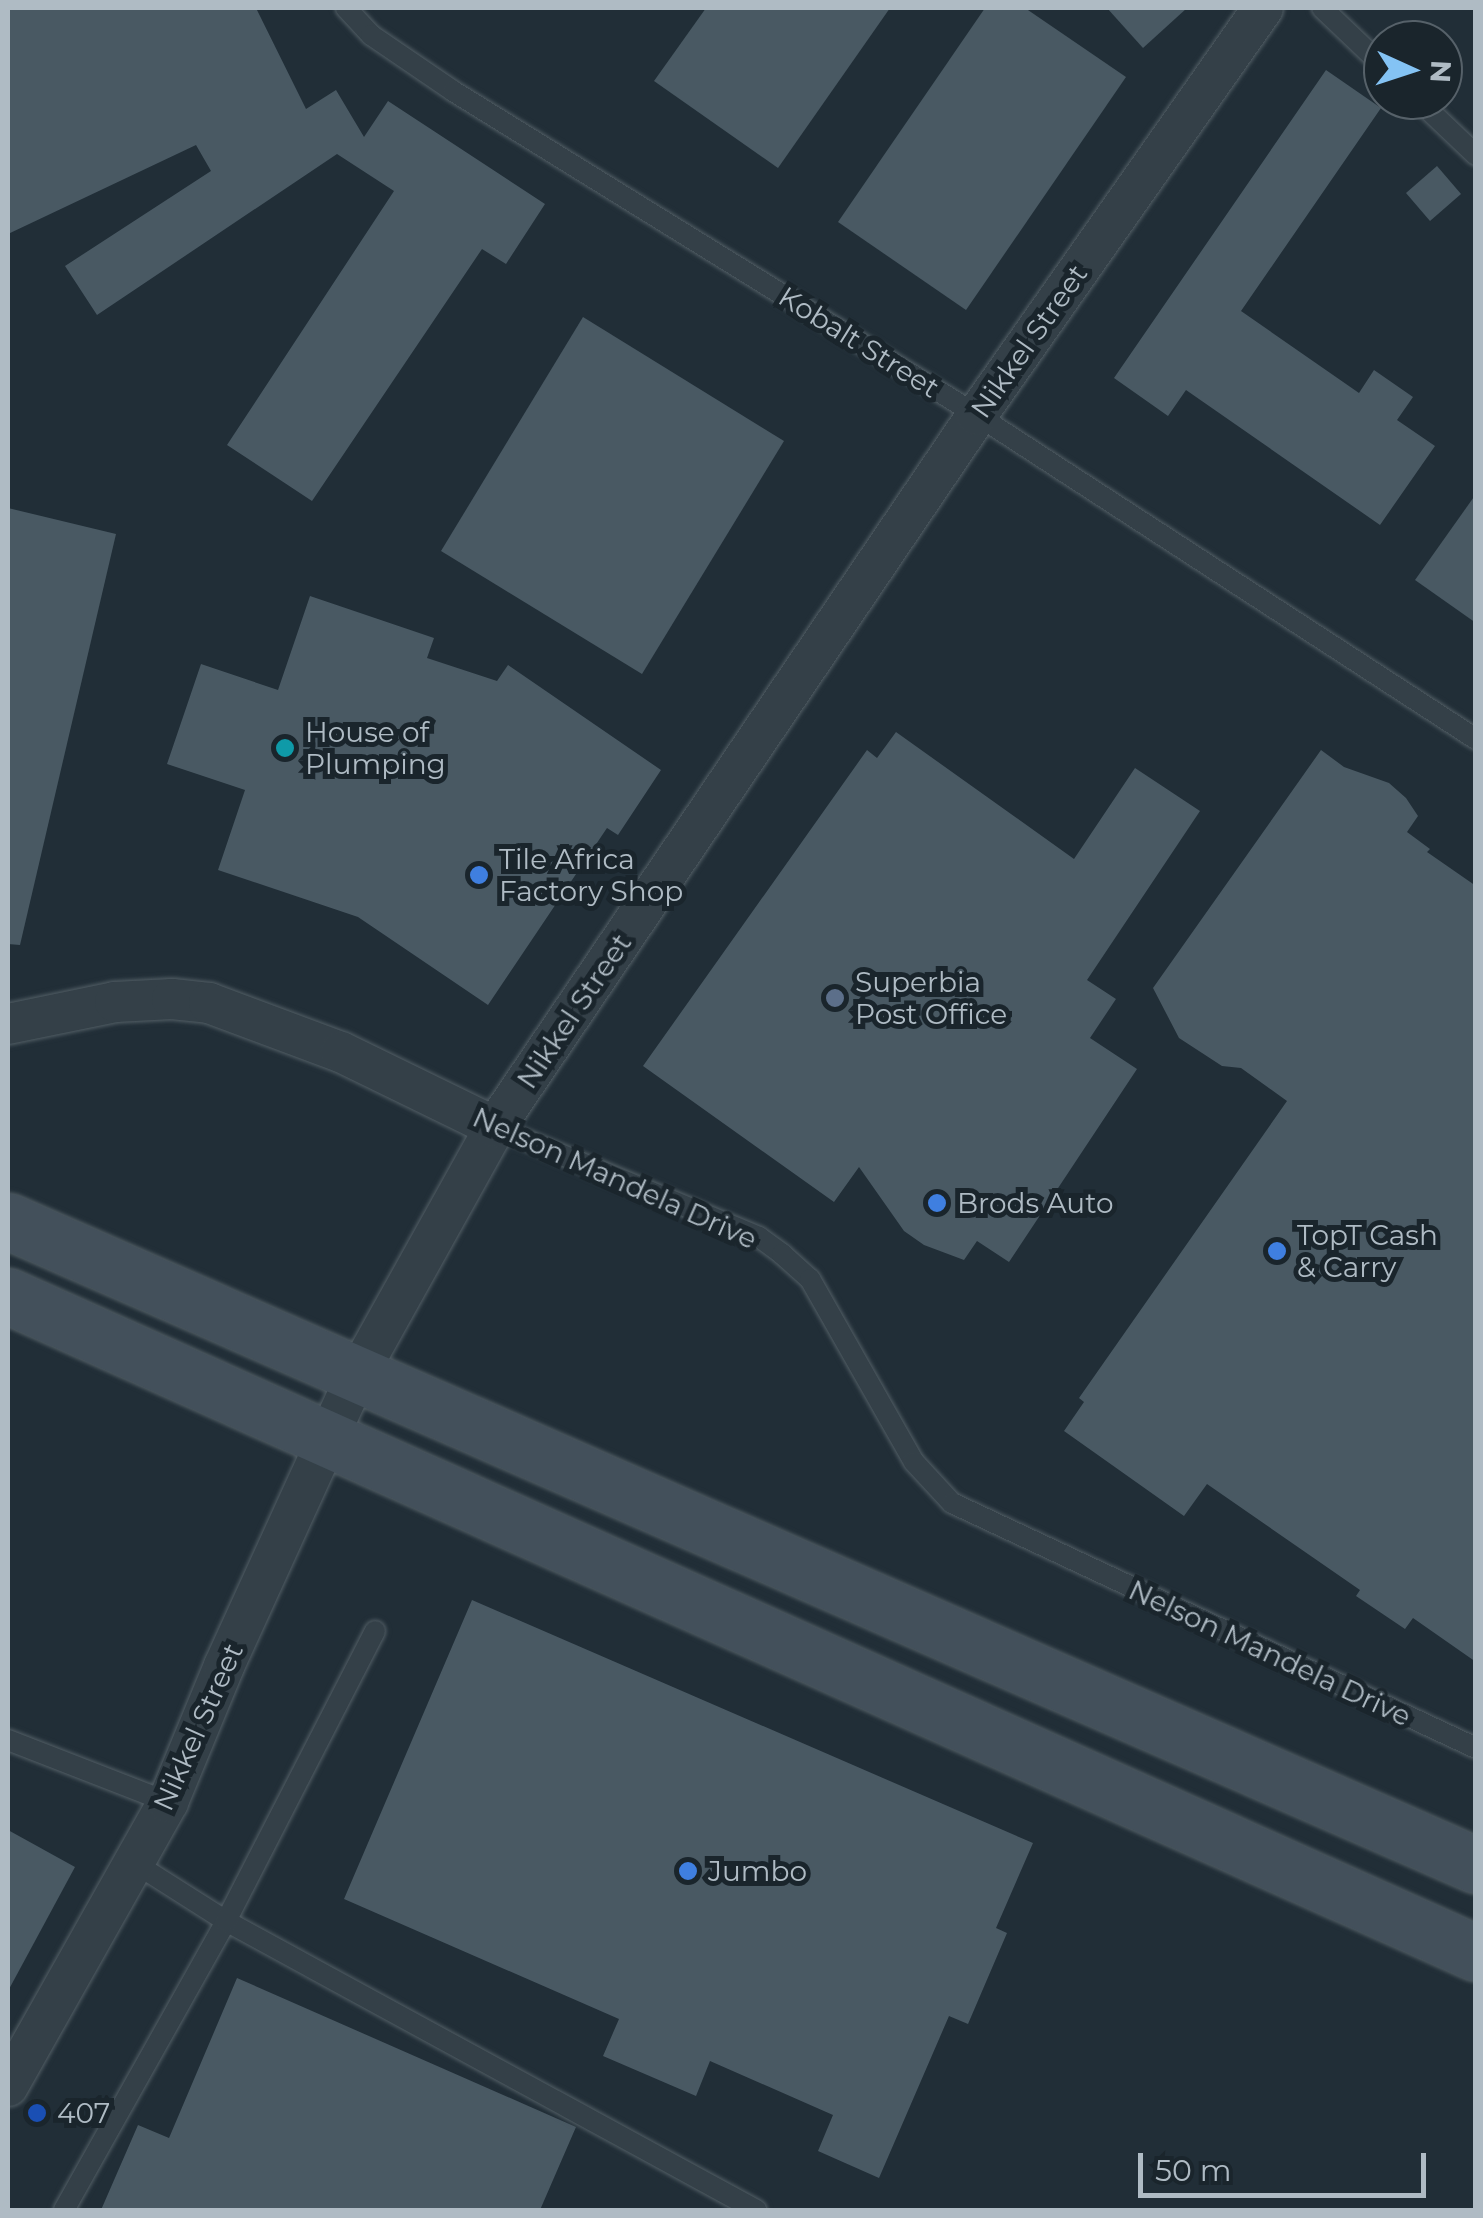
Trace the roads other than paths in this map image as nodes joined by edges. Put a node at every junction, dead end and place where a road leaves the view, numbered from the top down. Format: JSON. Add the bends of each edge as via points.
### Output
{"nodes":[{"id":1,"x":346,"y":8,"type":"edge"},
{"id":2,"x":1263,"y":8,"type":"edge"},
{"id":3,"x":1322,"y":8,"type":"edge"},
{"id":4,"x":1363,"y":47,"type":"edge"},
{"id":5,"x":1439,"y":120,"type":"edge"},
{"id":6,"x":1476,"y":154,"type":"edge"},
{"id":7,"x":977,"y":415,"type":"junction"},
{"id":8,"x":1476,"y":739,"type":"edge"},
{"id":9,"x":8,"y":1024,"type":"edge"},
{"id":10,"x":496,"y":1127,"type":"junction"},
{"id":11,"x":8,"y":1221,"type":"edge"},
{"id":12,"x":8,"y":1296,"type":"edge"},
{"id":13,"x":356,"y":1377,"type":"junction"},
{"id":14,"x":327,"y":1438,"type":"junction"},
{"id":15,"x":376,"y":1631,"type":"dead end"},
{"id":16,"x":8,"y":1740,"type":"edge"},
{"id":17,"x":1476,"y":1748,"type":"edge"},
{"id":18,"x":168,"y":1802,"type":"junction"},
{"id":19,"x":133,"y":1862,"type":"junction"},
{"id":20,"x":1476,"y":1865,"type":"edge"},
{"id":21,"x":226,"y":1921,"type":"junction"},
{"id":22,"x":1476,"y":1953,"type":"edge"},
{"id":23,"x":8,"y":2086,"type":"edge"},
{"id":24,"x":64,"y":2210,"type":"edge"},
{"id":25,"x":756,"y":2210,"type":"edge"}],
"edges":[{"from":1,"to":7,"type":"lane","name":"Kobalt Street","via":[[370,35],[453,90]]},
{"from":2,"to":7,"type":"street","name":"Nikkel Street"},
{"from":3,"to":4,"type":"lane"},
{"from":5,"to":6,"type":"lane"},
{"from":7,"to":8,"type":"lane","name":"Kobalt Street"},
{"from":7,"to":10,"type":"street","name":"Nikkel Street"},
{"from":9,"to":10,"type":"street","name":"Nelson Mandela Drive","via":[[115,1002],[209,1003],[342,1052]]},
{"from":10,"to":13,"type":"street","name":"Nikkel Street"},
{"from":10,"to":17,"type":"lane","name":"Nelson Mandela Drive","via":[[782,1254],[810,1279],[914,1462],[952,1504]]},
{"from":11,"to":13,"type":"main road"},
{"from":12,"to":14,"type":"main road"},
{"from":13,"to":14,"type":"street","name":"Nikkel Street"},
{"from":13,"to":20,"type":"main road"},
{"from":14,"to":18,"type":"street","name":"Nikkel Street"},
{"from":14,"to":22,"type":"main road"},
{"from":15,"to":21,"type":"lane"},
{"from":16,"to":18,"type":"lane"},
{"from":18,"to":19,"type":"street","name":"Nikkel Street"},
{"from":19,"to":21,"type":"lane"},
{"from":19,"to":23,"type":"street","name":"Nikkel Street"},
{"from":21,"to":24,"type":"lane"},
{"from":21,"to":25,"type":"lane"}]}
